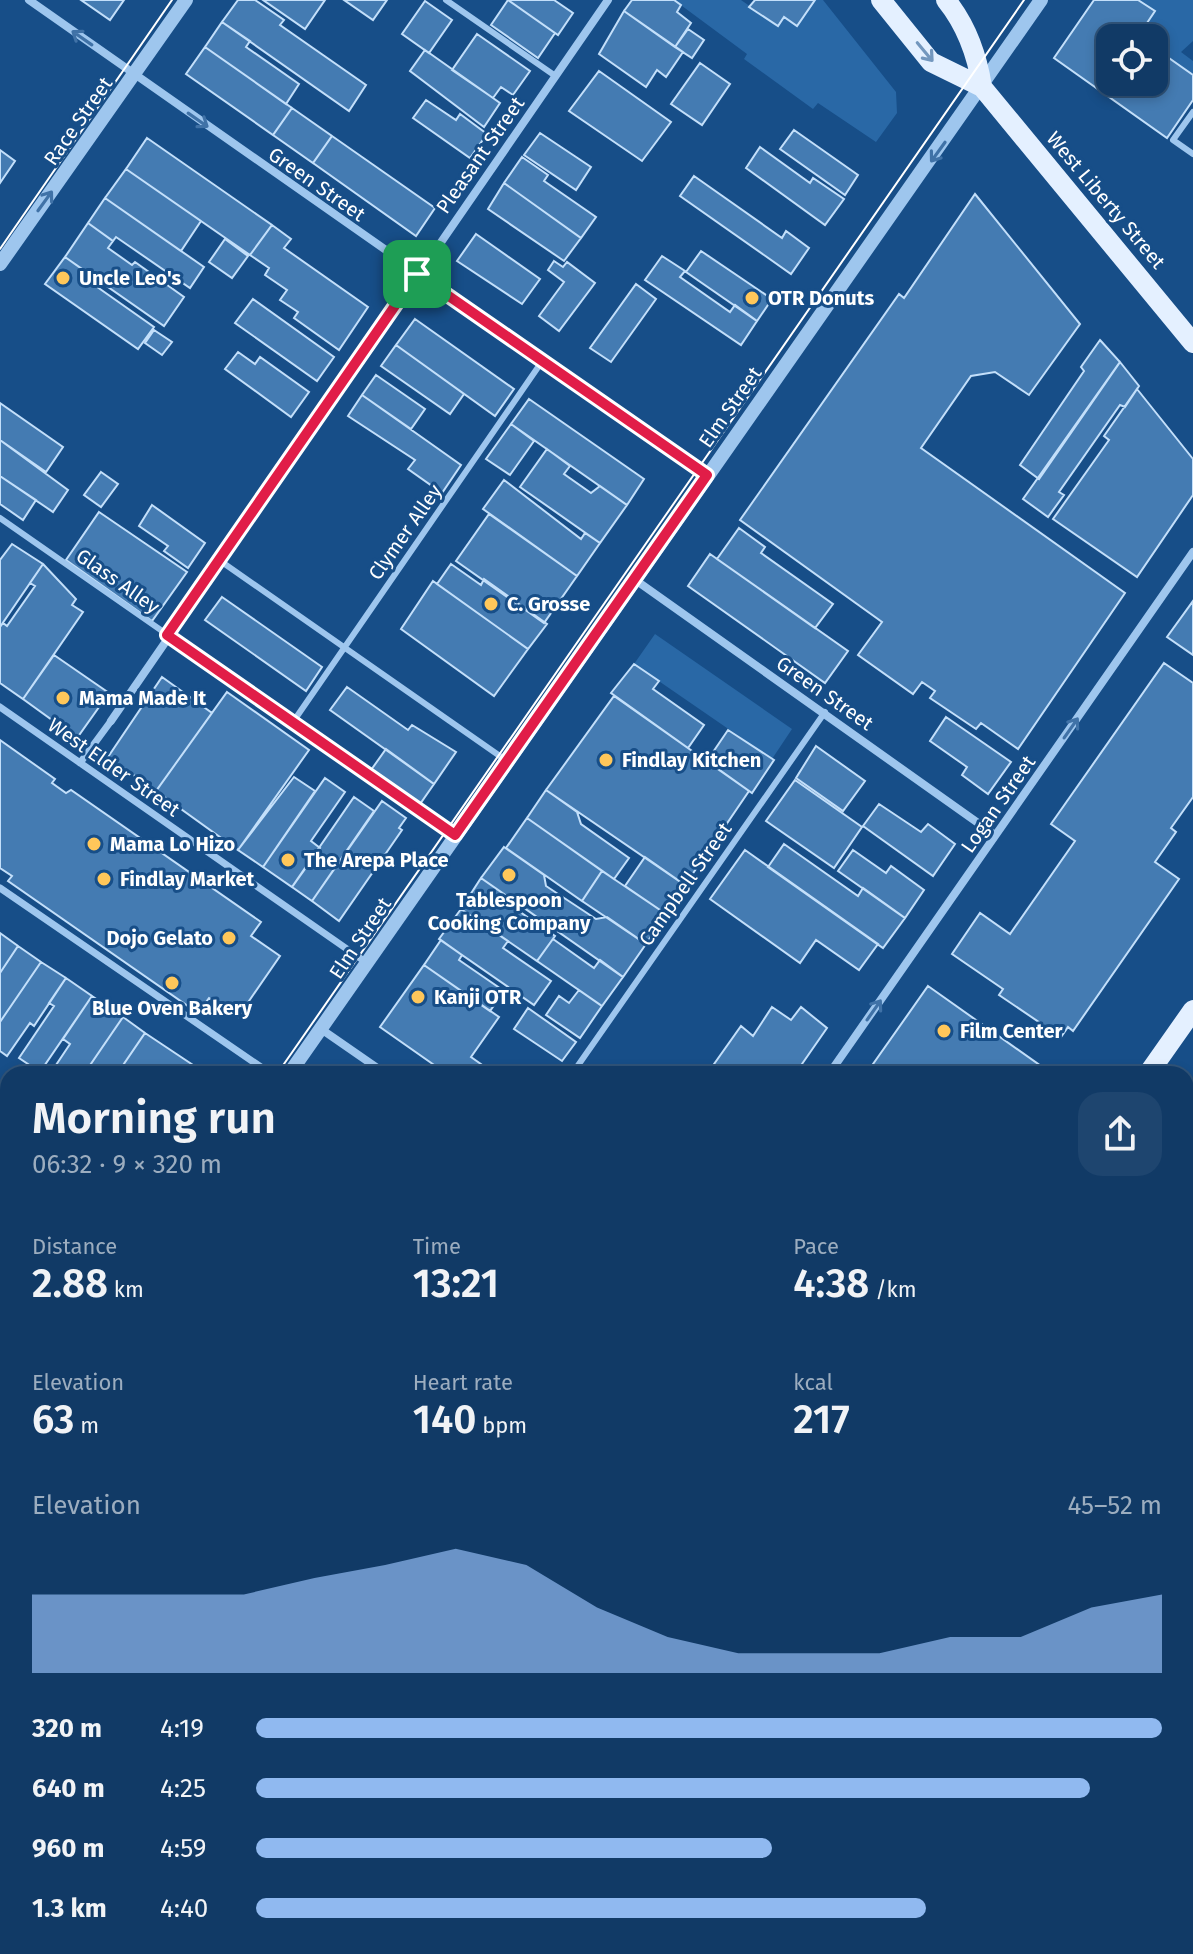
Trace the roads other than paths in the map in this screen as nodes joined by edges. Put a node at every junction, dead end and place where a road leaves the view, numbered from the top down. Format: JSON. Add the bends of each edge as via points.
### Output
{"nodes":[{"id":1,"x":29,"y":0,"type":"edge"},
{"id":2,"x":186,"y":0,"type":"edge"},
{"id":3,"x":446,"y":0,"type":"edge"},
{"id":4,"x":608,"y":0,"type":"edge"},
{"id":5,"x":881,"y":0,"type":"edge"},
{"id":6,"x":946,"y":0,"type":"edge"},
{"id":7,"x":1041,"y":0,"type":"edge"},
{"id":8,"x":135,"y":75,"type":"junction"},
{"id":9,"x":554,"y":75,"type":"junction"},
{"id":10,"x":982,"y":87,"type":"junction"},
{"id":11,"x":1193,"y":112,"type":"edge"},
{"id":12,"x":1193,"y":154,"type":"edge"},
{"id":13,"x":5,"y":249,"type":"edge"},
{"id":14,"x":0,"y":264,"type":"edge"},
{"id":15,"x":417,"y":274,"type":"junction"},
{"id":16,"x":1193,"y":343,"type":"edge"},
{"id":17,"x":543,"y":360,"type":"junction"},
{"id":18,"x":707,"y":475,"type":"junction"},
{"id":19,"x":0,"y":518,"type":"edge"},
{"id":20,"x":1193,"y":552,"type":"edge"},
{"id":21,"x":219,"y":560,"type":"junction"},
{"id":22,"x":634,"y":579,"type":"junction"},
{"id":23,"x":167,"y":635,"type":"junction"},
{"id":24,"x":344,"y":650,"type":"junction"},
{"id":25,"x":0,"y":707,"type":"edge"},
{"id":26,"x":825,"y":712,"type":"junction"},
{"id":27,"x":111,"y":721,"type":"joint"},
{"id":28,"x":293,"y":722,"type":"junction"},
{"id":29,"x":507,"y":761,"type":"junction"},
{"id":30,"x":80,"y":763,"type":"junction"},
{"id":31,"x":455,"y":835,"type":"junction"},
{"id":32,"x":995,"y":835,"type":"junction"},
{"id":33,"x":0,"y":888,"type":"edge"},
{"id":34,"x":367,"y":963,"type":"junction"},
{"id":35,"x":1193,"y":1010,"type":"edge"},
{"id":36,"x":321,"y":1029,"type":"junction"},
{"id":37,"x":259,"y":1066,"type":"edge"},
{"id":38,"x":295,"y":1066,"type":"edge"},
{"id":39,"x":374,"y":1066,"type":"edge"},
{"id":40,"x":578,"y":1066,"type":"edge"},
{"id":41,"x":835,"y":1066,"type":"edge"},
{"id":42,"x":1154,"y":1066,"type":"edge"}],
"edges":[{"from":8,"to":1,"type":"street","name":"Green Street","one_way":true},
{"from":2,"to":8,"type":"street","name":"Race Street"},
{"from":3,"to":9,"type":"lane"},
{"from":4,"to":9,"type":"street","name":"Pleasant Street"},
{"from":5,"to":10,"type":"main road","name":"West Liberty Street","one_way":true,"via":[[931,62]]},
{"from":6,"to":10,"type":"main road","name":"West Liberty Street","via":[[962,21]]},
{"from":7,"to":10,"type":"street","name":"Elm Street"},
{"from":13,"to":8,"type":"street","name":"Race Street","one_way":true},
{"from":8,"to":15,"type":"street","name":"Green Street","one_way":true},
{"from":9,"to":15,"type":"street","name":"Pleasant Street"},
{"from":10,"to":16,"type":"main road","name":"West Liberty Street"},
{"from":10,"to":18,"type":"street","name":"Elm Street","one_way":true},
{"from":11,"to":12,"type":"lane","via":[[1173,140]]},
{"from":13,"to":14,"type":"street","name":"Race Street"},
{"from":15,"to":17,"type":"street","name":"Green Street"},
{"from":15,"to":21,"type":"street","name":"Pleasant Street"},
{"from":17,"to":18,"type":"street","name":"Green Street"},
{"from":17,"to":24,"type":"lane","name":"Clymer Alley"},
{"from":18,"to":22,"type":"street","name":"Elm Street"},
{"from":19,"to":23,"type":"lane","name":"Glass Alley"},
{"from":32,"to":20,"type":"street","name":"Logan Street","one_way":true},
{"from":21,"to":23,"type":"street","name":"Pleasant Street"},
{"from":21,"to":24,"type":"lane"},
{"from":22,"to":26,"type":"street","name":"Green Street"},
{"from":22,"to":29,"type":"street","name":"Elm Street"},
{"from":23,"to":27,"type":"street","name":"Pleasant Street"},
{"from":23,"to":28,"type":"lane","name":"Glass Alley"},
{"from":24,"to":28,"type":"lane","name":"Clymer Alley"},
{"from":24,"to":29,"type":"lane"},
{"from":25,"to":30,"type":"street","name":"West Elder Street"},
{"from":26,"to":32,"type":"street","name":"Green Street"},
{"from":26,"to":40,"type":"lane","name":"Campbell Street"},
{"from":27,"to":30,"type":"street","name":"Pleasant Street"},
{"from":28,"to":31,"type":"lane","name":"Glass Alley"},
{"from":29,"to":31,"type":"street","name":"Elm Street"},
{"from":30,"to":34,"type":"street","name":"West Elder Street"},
{"from":31,"to":34,"type":"street","name":"Elm Street"},
{"from":41,"to":32,"type":"street","name":"Logan Street","one_way":true},
{"from":33,"to":37,"type":"street"},
{"from":34,"to":36,"type":"street","name":"Elm Street"},
{"from":35,"to":42,"type":"main road"},
{"from":36,"to":38,"type":"street","name":"Elm Street"},
{"from":36,"to":39,"type":"street"}]}
